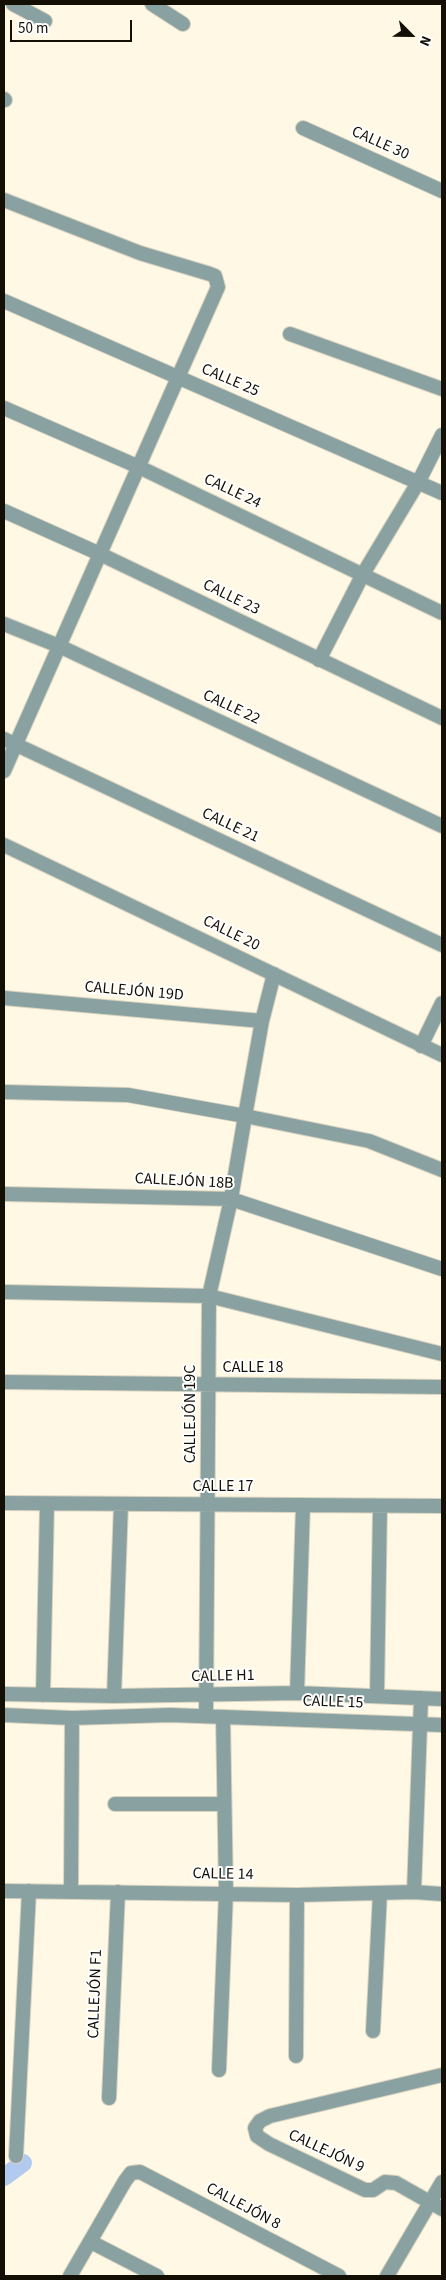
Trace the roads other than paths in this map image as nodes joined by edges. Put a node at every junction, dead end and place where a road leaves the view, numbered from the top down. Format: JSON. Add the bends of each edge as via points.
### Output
{"nodes":[{"id":1,"x":13,"y":4,"type":"edge"},
{"id":2,"x":152,"y":4,"type":"edge"},
{"id":3,"x":45,"y":21,"type":"dead end"},
{"id":4,"x":184,"y":24,"type":"dead end"},
{"id":5,"x":303,"y":128,"type":"dead end"},
{"id":6,"x":442,"y":191,"type":"edge"},
{"id":7,"x":4,"y":200,"type":"edge"},
{"id":8,"x":4,"y":301,"type":"edge"},
{"id":9,"x":290,"y":334,"type":"dead end"},
{"id":10,"x":178,"y":378,"type":"junction"},
{"id":11,"x":442,"y":389,"type":"edge"},
{"id":12,"x":4,"y":408,"type":"edge"},
{"id":13,"x":442,"y":435,"type":"edge"},
{"id":14,"x":139,"y":467,"type":"junction"},
{"id":15,"x":418,"y":481,"type":"junction"},
{"id":16,"x":442,"y":493,"type":"edge"},
{"id":17,"x":4,"y":511,"type":"edge"},
{"id":18,"x":100,"y":554,"type":"junction"},
{"id":19,"x":363,"y":574,"type":"junction"},
{"id":20,"x":442,"y":612,"type":"edge"},
{"id":21,"x":4,"y":624,"type":"edge"},
{"id":22,"x":59,"y":646,"type":"junction"},
{"id":23,"x":319,"y":660,"type":"junction"},
{"id":24,"x":442,"y":718,"type":"edge"},
{"id":25,"x":10,"y":742,"type":"edge"},
{"id":26,"x":4,"y":771,"type":"edge"},
{"id":27,"x":442,"y":826,"type":"edge"},
{"id":28,"x":4,"y":844,"type":"edge"},
{"id":29,"x":442,"y":945,"type":"edge"},
{"id":30,"x":274,"y":974,"type":"junction"},
{"id":31,"x":4,"y":998,"type":"edge"},
{"id":32,"x":442,"y":1003,"type":"edge"},
{"id":33,"x":262,"y":1021,"type":"junction"},
{"id":34,"x":421,"y":1046,"type":"junction"},
{"id":35,"x":442,"y":1055,"type":"edge"},
{"id":36,"x":4,"y":1092,"type":"edge"},
{"id":37,"x":245,"y":1116,"type":"junction"},
{"id":38,"x":442,"y":1170,"type":"edge"},
{"id":39,"x":4,"y":1194,"type":"edge"},
{"id":40,"x":231,"y":1199,"type":"junction"},
{"id":41,"x":442,"y":1268,"type":"edge"},
{"id":42,"x":4,"y":1292,"type":"edge"},
{"id":43,"x":210,"y":1296,"type":"junction"},
{"id":44,"x":442,"y":1354,"type":"edge"},
{"id":45,"x":4,"y":1382,"type":"edge"},
{"id":46,"x":208,"y":1386,"type":"junction"},
{"id":47,"x":442,"y":1387,"type":"edge"},
{"id":48,"x":4,"y":1503,"type":"edge"},
{"id":49,"x":47,"y":1504,"type":"junction"},
{"id":50,"x":121,"y":1504,"type":"junction"},
{"id":51,"x":208,"y":1505,"type":"junction"},
{"id":52,"x":304,"y":1505,"type":"junction"},
{"id":53,"x":380,"y":1506,"type":"junction"},
{"id":54,"x":442,"y":1506,"type":"edge"},
{"id":55,"x":297,"y":1693,"type":"junction"},
{"id":56,"x":4,"y":1694,"type":"edge"},
{"id":57,"x":43,"y":1695,"type":"junction"},
{"id":58,"x":207,"y":1695,"type":"junction"},
{"id":59,"x":114,"y":1696,"type":"junction"},
{"id":60,"x":377,"y":1696,"type":"junction"},
{"id":61,"x":421,"y":1698,"type":"junction"},
{"id":62,"x":442,"y":1699,"type":"edge"},
{"id":63,"x":4,"y":1715,"type":"edge"},
{"id":64,"x":206,"y":1716,"type":"junction"},
{"id":65,"x":223,"y":1717,"type":"junction"},
{"id":66,"x":72,"y":1718,"type":"junction"},
{"id":67,"x":421,"y":1724,"type":"junction"},
{"id":68,"x":442,"y":1725,"type":"edge"},
{"id":69,"x":116,"y":1804,"type":"dead end"},
{"id":70,"x":224,"y":1804,"type":"junction"},
{"id":71,"x":4,"y":1891,"type":"edge"},
{"id":72,"x":29,"y":1891,"type":"junction"},
{"id":73,"x":71,"y":1892,"type":"junction"},
{"id":74,"x":118,"y":1892,"type":"junction"},
{"id":75,"x":226,"y":1892,"type":"junction"},
{"id":76,"x":414,"y":1892,"type":"junction"},
{"id":77,"x":380,"y":1894,"type":"junction"},
{"id":78,"x":442,"y":1894,"type":"edge"},
{"id":79,"x":297,"y":1895,"type":"junction"},
{"id":80,"x":373,"y":2031,"type":"dead end"},
{"id":81,"x":296,"y":2056,"type":"dead end"},
{"id":82,"x":218,"y":2070,"type":"dead end"},
{"id":83,"x":442,"y":2075,"type":"edge"},
{"id":84,"x":110,"y":2098,"type":"dead end"},
{"id":85,"x":16,"y":2156,"type":"dead end"},
{"id":86,"x":442,"y":2182,"type":"edge"},
{"id":87,"x":436,"y":2206,"type":"edge"},
{"id":88,"x":91,"y":2242,"type":"junction"},
{"id":89,"x":389,"y":2273,"type":"edge"},
{"id":90,"x":70,"y":2276,"type":"edge"},
{"id":91,"x":157,"y":2276,"type":"edge"},
{"id":92,"x":339,"y":2276,"type":"edge"},
{"id":93,"x":404,"y":2276,"type":"edge"}],
"edges":[{"from":1,"to":3,"type":"street"},
{"from":2,"to":4,"type":"street"},
{"from":5,"to":6,"type":"street","name":"CALLE 30"},
{"from":7,"to":10,"type":"street","via":[[140,253],[215,276],[218,287]]},
{"from":8,"to":10,"type":"street","name":"CALLE 25"},
{"from":9,"to":11,"type":"street"},
{"from":10,"to":14,"type":"street"},
{"from":10,"to":15,"type":"street","name":"CALLE 25"},
{"from":12,"to":14,"type":"street","name":"CALLE 24"},
{"from":13,"to":15,"type":"street"},
{"from":14,"to":18,"type":"street"},
{"from":14,"to":19,"type":"street","name":"CALLE 24"},
{"from":15,"to":16,"type":"street","name":"CALLE 25"},
{"from":15,"to":19,"type":"street"},
{"from":17,"to":18,"type":"street","name":"CALLE 23"},
{"from":18,"to":22,"type":"street"},
{"from":18,"to":23,"type":"street","name":"CALLE 23"},
{"from":19,"to":20,"type":"street","name":"CALLE 24"},
{"from":19,"to":23,"type":"street"},
{"from":21,"to":22,"type":"street","name":"CALLE 22"},
{"from":22,"to":25,"type":"street"},
{"from":22,"to":27,"type":"street","name":"CALLE 22"},
{"from":23,"to":24,"type":"street","name":"CALLE 23"},
{"from":25,"to":26,"type":"street"},
{"from":25,"to":29,"type":"street","name":"CALLE 21"},
{"from":28,"to":30,"type":"street","name":"CALLE 20"},
{"from":30,"to":33,"type":"street","name":"CALLEJÓN 19C"},
{"from":30,"to":34,"type":"street","name":"CALLE 20"},
{"from":31,"to":33,"type":"street","name":"CALLEJÓN 19D"},
{"from":32,"to":34,"type":"street"},
{"from":33,"to":37,"type":"street","name":"CALLEJÓN 19C"},
{"from":34,"to":35,"type":"street","name":"CALLE 20"},
{"from":36,"to":37,"type":"street","via":[[128,1095]]},
{"from":37,"to":38,"type":"street","via":[[369,1141]]},
{"from":37,"to":40,"type":"street","name":"CALLEJÓN 19C"},
{"from":39,"to":40,"type":"street","name":"CALLEJÓN 18B"},
{"from":40,"to":41,"type":"street","name":"CALLEJÓN 18B"},
{"from":40,"to":43,"type":"street","name":"CALLEJÓN 19C"},
{"from":42,"to":43,"type":"street"},
{"from":43,"to":44,"type":"street"},
{"from":43,"to":46,"type":"street","name":"CALLEJÓN 19C"},
{"from":45,"to":46,"type":"street","name":"CALLE 18"},
{"from":46,"to":47,"type":"street","name":"CALLE 18"},
{"from":46,"to":51,"type":"street","name":"CALLEJÓN 19C"},
{"from":48,"to":49,"type":"street","name":"CALLE 17"},
{"from":49,"to":50,"type":"street","name":"CALLE 17"},
{"from":49,"to":57,"type":"street"},
{"from":50,"to":51,"type":"street","name":"CALLE 17"},
{"from":50,"to":59,"type":"street"},
{"from":51,"to":52,"type":"street","name":"CALLE 17"},
{"from":51,"to":58,"type":"street","name":"CALLEJÓN 19C"},
{"from":52,"to":53,"type":"street","name":"CALLE 17"},
{"from":52,"to":55,"type":"street"},
{"from":53,"to":54,"type":"street","name":"CALLE 17"},
{"from":53,"to":60,"type":"street"},
{"from":55,"to":58,"type":"street","name":"CALLE H1"},
{"from":55,"to":60,"type":"street","name":"CALLE H1"},
{"from":56,"to":57,"type":"street","name":"CALLE H1"},
{"from":57,"to":59,"type":"street","name":"CALLE H1"},
{"from":58,"to":59,"type":"street","name":"CALLE H1"},
{"from":58,"to":64,"type":"street","name":"CALLEJÓN 19C"},
{"from":60,"to":61,"type":"street","name":"CALLE H1"},
{"from":61,"to":62,"type":"street","name":"CALLE H1"},
{"from":61,"to":67,"type":"street"},
{"from":63,"to":66,"type":"street"},
{"from":64,"to":65,"type":"street"},
{"from":64,"to":66,"type":"street"},
{"from":65,"to":67,"type":"street","name":"CALLE 15"},
{"from":65,"to":70,"type":"street"},
{"from":66,"to":73,"type":"street"},
{"from":67,"to":68,"type":"street","name":"CALLE 15"},
{"from":67,"to":76,"type":"street"},
{"from":69,"to":70,"type":"street"},
{"from":70,"to":75,"type":"street"},
{"from":71,"to":72,"type":"street","name":"CALLE 14"},
{"from":72,"to":73,"type":"street","name":"CALLE 14"},
{"from":72,"to":85,"type":"street"},
{"from":73,"to":74,"type":"street","name":"CALLE 14"},
{"from":74,"to":75,"type":"street","name":"CALLE 14"},
{"from":74,"to":84,"type":"street","name":"CALLEJÓN F1"},
{"from":75,"to":79,"type":"street","name":"CALLE 14"},
{"from":75,"to":82,"type":"street"},
{"from":76,"to":77,"type":"street","name":"CALLE 14"},
{"from":76,"to":78,"type":"street","name":"CALLE 14"},
{"from":77,"to":79,"type":"street","name":"CALLE 14"},
{"from":77,"to":80,"type":"street"},
{"from":79,"to":81,"type":"street"},
{"from":83,"to":87,"type":"street","name":"CALLEJÓN 9","via":[[270,2116],[254,2128],[257,2136],[269,2144],[365,2190],[373,2190],[385,2182],[396,2183]]},
{"from":86,"to":87,"type":"street"},
{"from":87,"to":89,"type":"street"},
{"from":88,"to":90,"type":"street"},
{"from":88,"to":91,"type":"street"},
{"from":88,"to":92,"type":"street","name":"CALLEJÓN 8","via":[[131,2173],[140,2172]]},
{"from":89,"to":93,"type":"street"}]}
